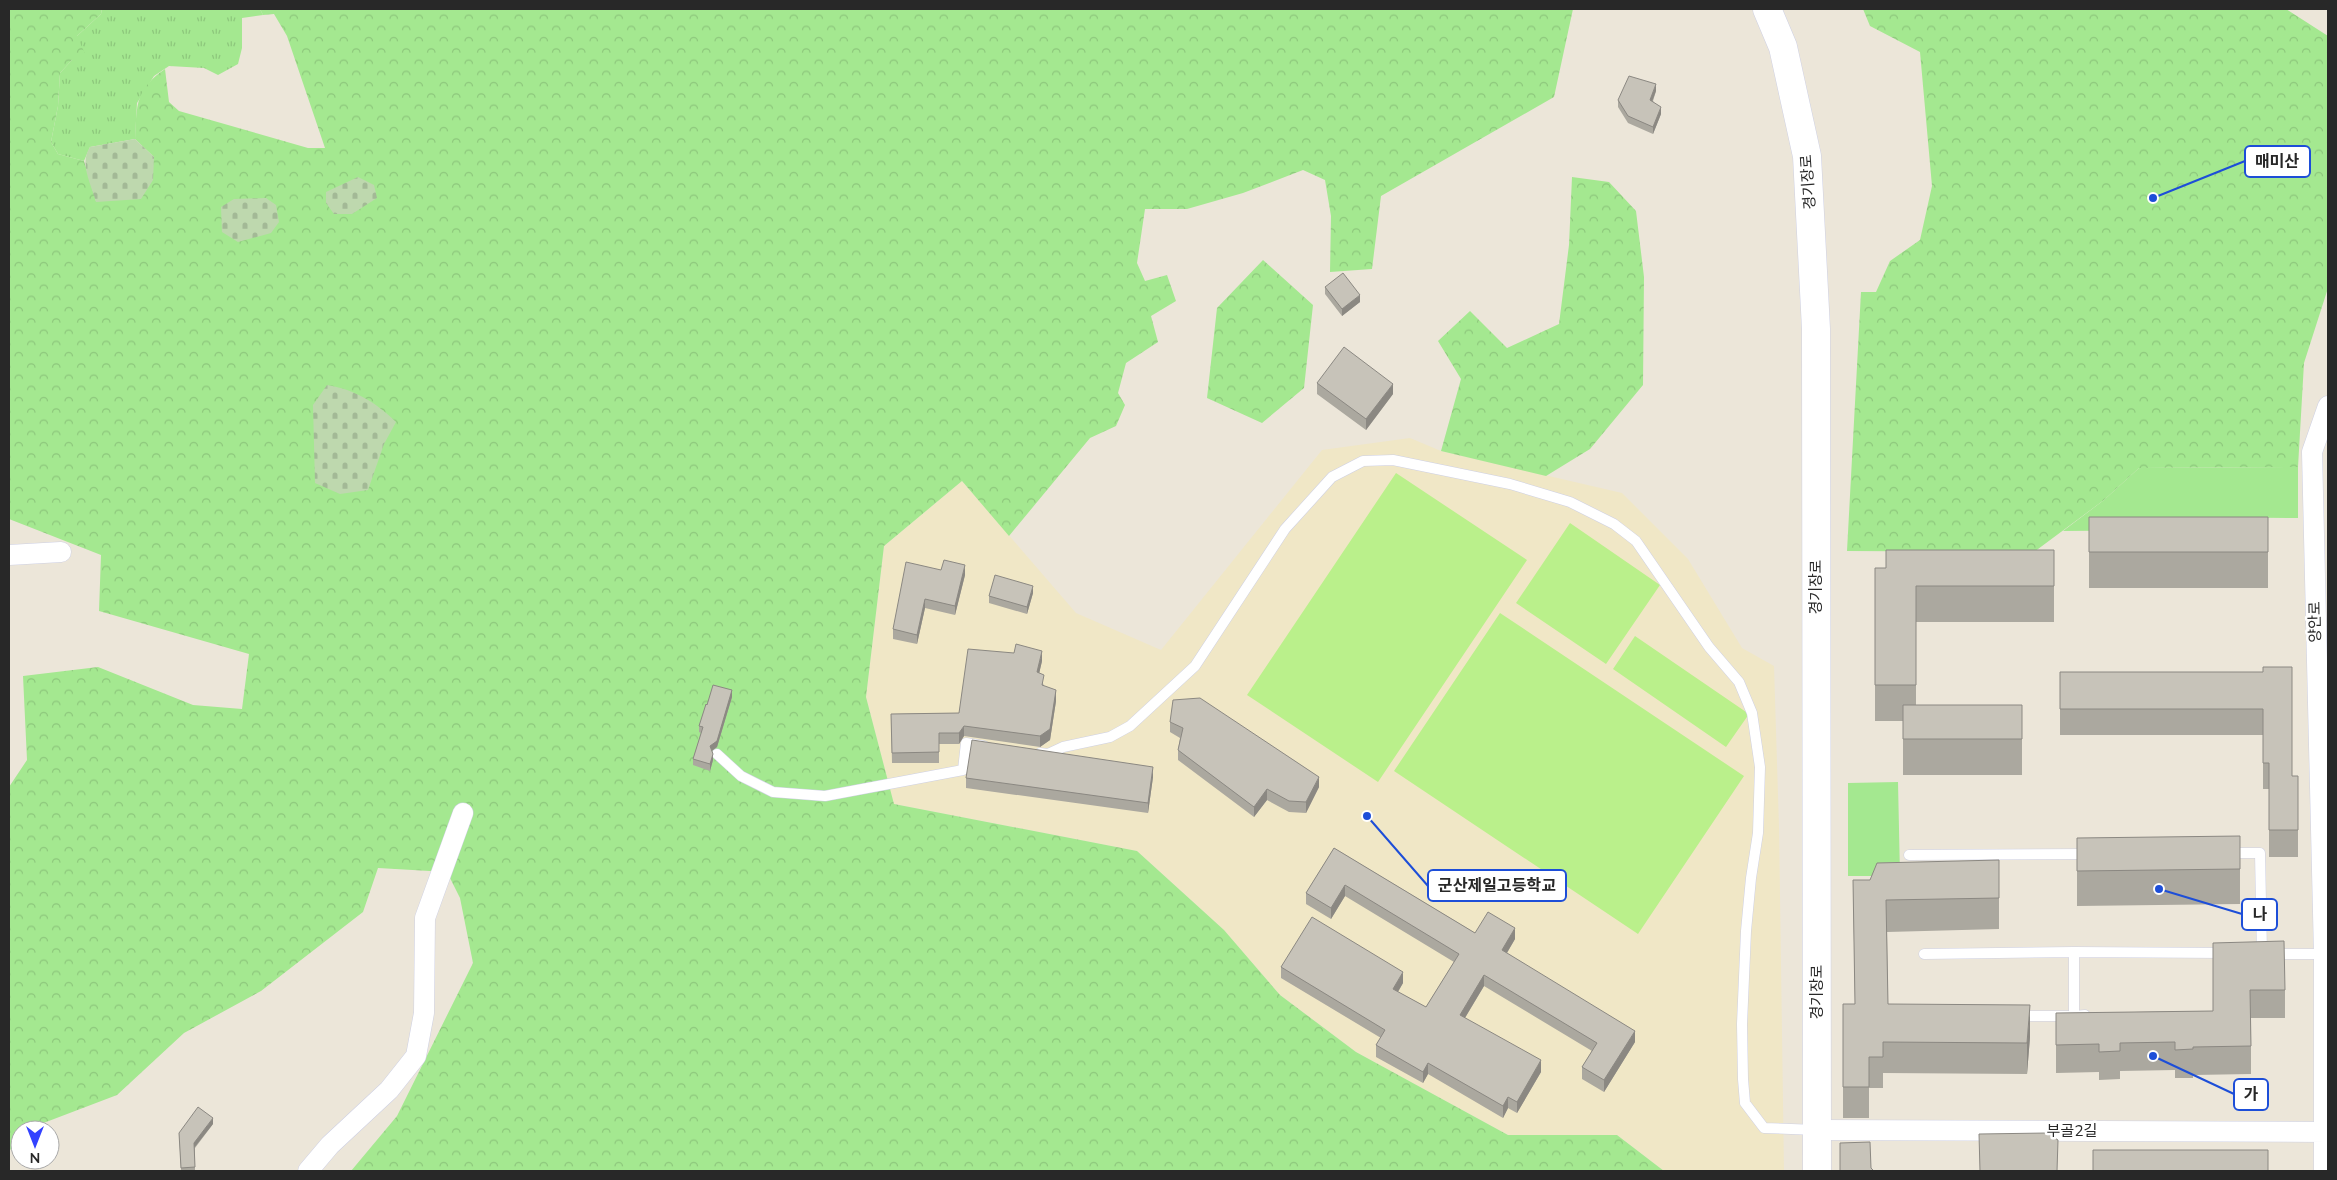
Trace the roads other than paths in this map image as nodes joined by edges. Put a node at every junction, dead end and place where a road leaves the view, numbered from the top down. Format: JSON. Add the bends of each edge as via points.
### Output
{"nodes":[{"id":1,"x":1769,"y":10,"type":"edge"},
{"id":2,"x":2328,"y":406,"type":"edge"},
{"id":3,"x":2320,"y":468,"type":"edge"},
{"id":4,"x":61,"y":552,"type":"dead end"},
{"id":5,"x":9,"y":556,"type":"edge"},
{"id":6,"x":993,"y":748,"type":"edge"},
{"id":7,"x":1030,"y":753,"type":"edge"},
{"id":8,"x":717,"y":754,"type":"dead end"},
{"id":9,"x":464,"y":814,"type":"dead end"},
{"id":10,"x":2215,"y":853,"type":"edge"},
{"id":11,"x":2104,"y":854,"type":"edge"},
{"id":12,"x":1909,"y":855,"type":"dead end"},
{"id":13,"x":2074,"y":952,"type":"junction"},
{"id":14,"x":2232,"y":953,"type":"edge"},
{"id":15,"x":1924,"y":954,"type":"dead end"},
{"id":16,"x":2326,"y":954,"type":"edge"},
{"id":17,"x":2094,"y":1015,"type":"edge"},
{"id":18,"x":2006,"y":1016,"type":"edge"},
{"id":19,"x":2074,"y":1016,"type":"junction"},
{"id":20,"x":1817,"y":1130,"type":"junction"},
{"id":21,"x":2326,"y":1132,"type":"edge"},
{"id":22,"x":308,"y":1171,"type":"edge"},
{"id":23,"x":1817,"y":1171,"type":"edge"},
{"id":24,"x":2324,"y":1171,"type":"edge"}],
"edges":[{"from":1,"to":20,"type":"street","name":"경기장로","via":[[1783,47],[1807,156],[1816,319]]},
{"from":2,"to":3,"type":"street","name":"양안로","via":[[2312,452]]},
{"from":3,"to":16,"type":"street","name":"양안로"},
{"from":4,"to":5,"type":"street"},
{"from":6,"to":8,"type":"lane","via":[[966,743],[963,770],[825,796],[772,792],[741,776]]},
{"from":7,"to":20,"type":"lane","via":[[1048,754],[1063,747],[1110,737],[1130,726],[1195,666],[1285,529],[1332,477],[1363,461],[1393,460],[1510,484],[1570,502],[1614,524],[1636,541],[1694,626],[1739,682],[1752,713],[1760,768],[1758,833],[1746,931],[1742,1024],[1745,1103],[1764,1128]]},
{"from":9,"to":22,"type":"street","via":[[425,918],[424,1013],[416,1056],[389,1090],[330,1144]]},
{"from":10,"to":16,"type":"lane","via":[[2260,853],[2257,954]]},
{"from":11,"to":12,"type":"lane"},
{"from":13,"to":14,"type":"lane"},
{"from":13,"to":15,"type":"lane"},
{"from":13,"to":19,"type":"lane"},
{"from":16,"to":21,"type":"street","name":"양안로"},
{"from":17,"to":19,"type":"lane"},
{"from":18,"to":19,"type":"lane"},
{"from":20,"to":21,"type":"street","name":"부골2길"},
{"from":20,"to":23,"type":"street","name":"경기장로"},
{"from":21,"to":24,"type":"street","name":"양안로"}]}
